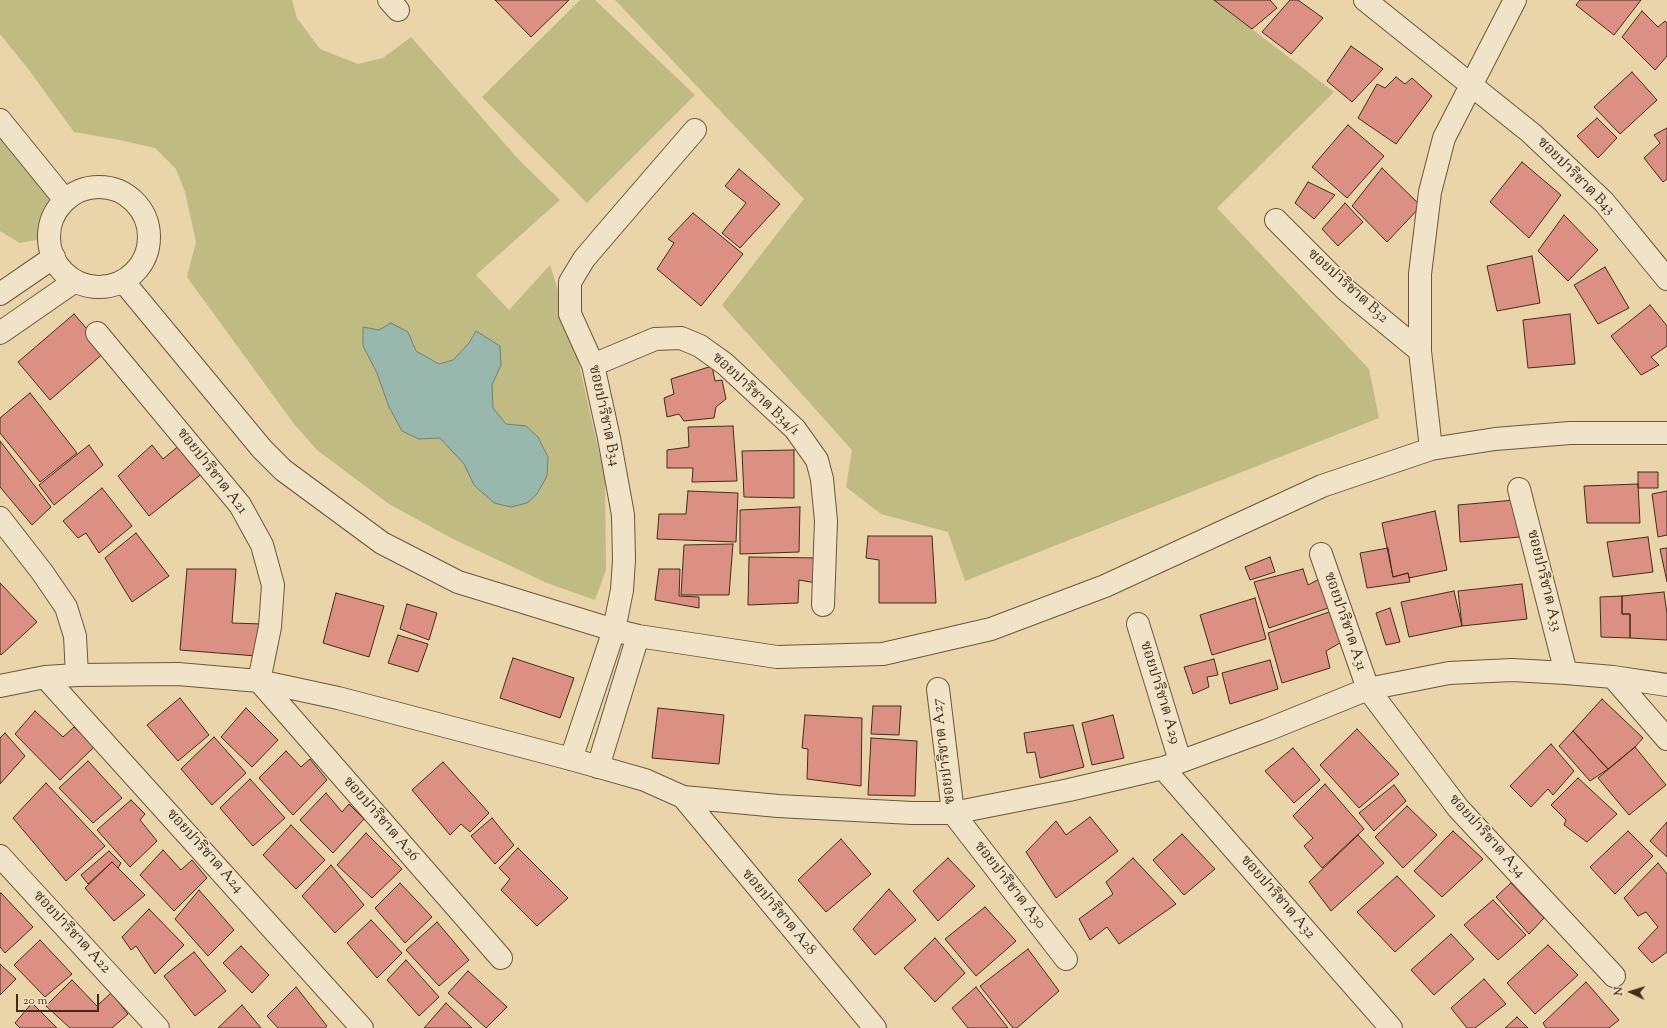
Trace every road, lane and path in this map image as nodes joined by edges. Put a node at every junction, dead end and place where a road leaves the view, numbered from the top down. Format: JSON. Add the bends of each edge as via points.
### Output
{"nodes":[{"id":1,"x":1365,"y":0,"type":"edge"},
{"id":2,"x":1515,"y":0,"type":"edge"},
{"id":3,"x":1472,"y":85,"type":"junction"},
{"id":4,"x":0,"y":120,"type":"edge"},
{"id":5,"x":695,"y":130,"type":"dead end"},
{"id":6,"x":65,"y":200,"type":"junction"},
{"id":7,"x":1276,"y":220,"type":"dead end"},
{"id":8,"x":54,"y":257,"type":"junction"},
{"id":9,"x":1667,"y":279,"type":"edge"},
{"id":10,"x":75,"y":281,"type":"junction"},
{"id":11,"x":123,"y":281,"type":"junction"},
{"id":12,"x":0,"y":294,"type":"edge"},
{"id":13,"x":0,"y":333,"type":"edge"},
{"id":14,"x":97,"y":333,"type":"dead end"},
{"id":15,"x":1420,"y":351,"type":"junction"},
{"id":16,"x":593,"y":365,"type":"junction"},
{"id":17,"x":1667,"y":433,"type":"edge"},
{"id":18,"x":1431,"y":449,"type":"junction"},
{"id":19,"x":1520,"y":488,"type":"dead end"},
{"id":20,"x":0,"y":518,"type":"edge"},
{"id":21,"x":1321,"y":554,"type":"dead end"},
{"id":22,"x":823,"y":604,"type":"dead end"},
{"id":23,"x":1138,"y":624,"type":"dead end"},
{"id":24,"x":614,"y":630,"type":"junction"},
{"id":25,"x":638,"y":636,"type":"junction"},
{"id":26,"x":1566,"y":673,"type":"junction"},
{"id":27,"x":77,"y":675,"type":"junction"},
{"id":28,"x":45,"y":677,"type":"junction"},
{"id":29,"x":1613,"y":677,"type":"junction"},
{"id":30,"x":259,"y":681,"type":"junction"},
{"id":31,"x":1667,"y":685,"type":"edge"},
{"id":32,"x":0,"y":686,"type":"edge"},
{"id":33,"x":938,"y":689,"type":"dead end"},
{"id":34,"x":1368,"y":689,"type":"junction"},
{"id":35,"x":1667,"y":739,"type":"edge"},
{"id":36,"x":571,"y":759,"type":"junction"},
{"id":37,"x":1171,"y":765,"type":"junction"},
{"id":38,"x":598,"y":767,"type":"junction"},
{"id":39,"x":683,"y":797,"type":"junction"},
{"id":40,"x":953,"y":812,"type":"junction"},
{"id":41,"x":0,"y":856,"type":"edge"},
{"id":42,"x":501,"y":958,"type":"dead end"},
{"id":43,"x":1066,"y":959,"type":"dead end"},
{"id":44,"x":1614,"y":976,"type":"dead end"},
{"id":45,"x":158,"y":1028,"type":"edge"},
{"id":46,"x":362,"y":1028,"type":"edge"},
{"id":47,"x":875,"y":1028,"type":"edge"},
{"id":48,"x":1391,"y":1028,"type":"edge"}],
"edges":[{"from":1,"to":3,"type":"street","name":"ซอยปาริชาต B43"},
{"from":2,"to":3,"type":"street"},
{"from":3,"to":9,"type":"street","name":"ซอยปาริชาต B43","via":[[1531,133],[1604,202]]},
{"from":3,"to":15,"type":"street","via":[[1444,138],[1430,192],[1420,274]]},
{"from":4,"to":6,"type":"street"},
{"from":5,"to":16,"type":"street","name":"ซอยปาริชาต B34","via":[[584,259],[570,282],[570,314]]},
{"from":6,"to":8,"type":"street","via":[[55,213],[50,227]]},
{"from":6,"to":11,"type":"street","via":[[80,190],[99,187],[117,190],[133,200],[144,216],[149,234],[147,252],[138,269]]},
{"from":7,"to":15,"type":"street","name":"ซอยปาริชาต B32","via":[[1346,290]]},
{"from":8,"to":10,"type":"street","via":[[62,270]]},
{"from":8,"to":12,"type":"street"},
{"from":10,"to":11,"type":"street","via":[[90,286],[107,286]]},
{"from":10,"to":13,"type":"street"},
{"from":11,"to":24,"type":"street","via":[[282,470],[382,543],[458,582]]},
{"from":14,"to":30,"type":"street","name":"ซอยปาริชาต A21","via":[[240,505],[262,545],[273,585],[270,628]]},
{"from":15,"to":18,"type":"street"},
{"from":16,"to":22,"type":"street","name":"ซอยปาริชาต B34/1","via":[[655,339],[681,338],[700,346],[725,364],[795,429],[817,460],[822,479],[826,522]]},
{"from":16,"to":24,"type":"street","name":"ซอยปาริชาต B34","via":[[623,515],[622,590]]},
{"from":17,"to":18,"type":"street","via":[[1570,433],[1495,439]]},
{"from":18,"to":25,"type":"street","via":[[1322,486],[1105,586],[991,629],[883,654],[777,657]]},
{"from":19,"to":26,"type":"street","name":"ซอยปาริชาต A33"},
{"from":20,"to":27,"type":"street","via":[[66,607],[75,636]]},
{"from":21,"to":34,"type":"street","name":"ซอยปาริชาต A31"},
{"from":23,"to":37,"type":"street","name":"ซอยปาริชาต A29"},
{"from":24,"to":25,"type":"street"},
{"from":24,"to":36,"type":"street","name":"ซอยปาริชาต B34"},
{"from":25,"to":38,"type":"street"},
{"from":26,"to":29,"type":"street"},
{"from":26,"to":34,"type":"street","via":[[1512,670],[1450,673]]},
{"from":27,"to":28,"type":"street"},
{"from":27,"to":30,"type":"street","via":[[178,674]]},
{"from":28,"to":32,"type":"street"},
{"from":28,"to":46,"type":"street","name":"ซอยปาริชาต A24"},
{"from":29,"to":31,"type":"street"},
{"from":29,"to":35,"type":"street"},
{"from":30,"to":36,"type":"street","via":[[338,698]]},
{"from":30,"to":42,"type":"street","name":"ซอยปาริชาต A26"},
{"from":33,"to":40,"type":"street","name":"ซอยปาริชาต A27"},
{"from":34,"to":37,"type":"street"},
{"from":34,"to":44,"type":"street","name":"ซอยปาริชาต A34","via":[[1458,808]]},
{"from":36,"to":38,"type":"street"},
{"from":37,"to":40,"type":"street","via":[[1069,790]]},
{"from":37,"to":48,"type":"street","name":"ซอยปาริชาต A32"},
{"from":38,"to":39,"type":"street","via":[[645,780]]},
{"from":39,"to":40,"type":"street","via":[[786,807],[912,813]]},
{"from":39,"to":47,"type":"street","name":"ซอยปาริชาต A28"},
{"from":40,"to":43,"type":"street","name":"ซอยปาริชาต A30"},
{"from":41,"to":45,"type":"street","name":"ซอยปาริชาต A22"}]}
